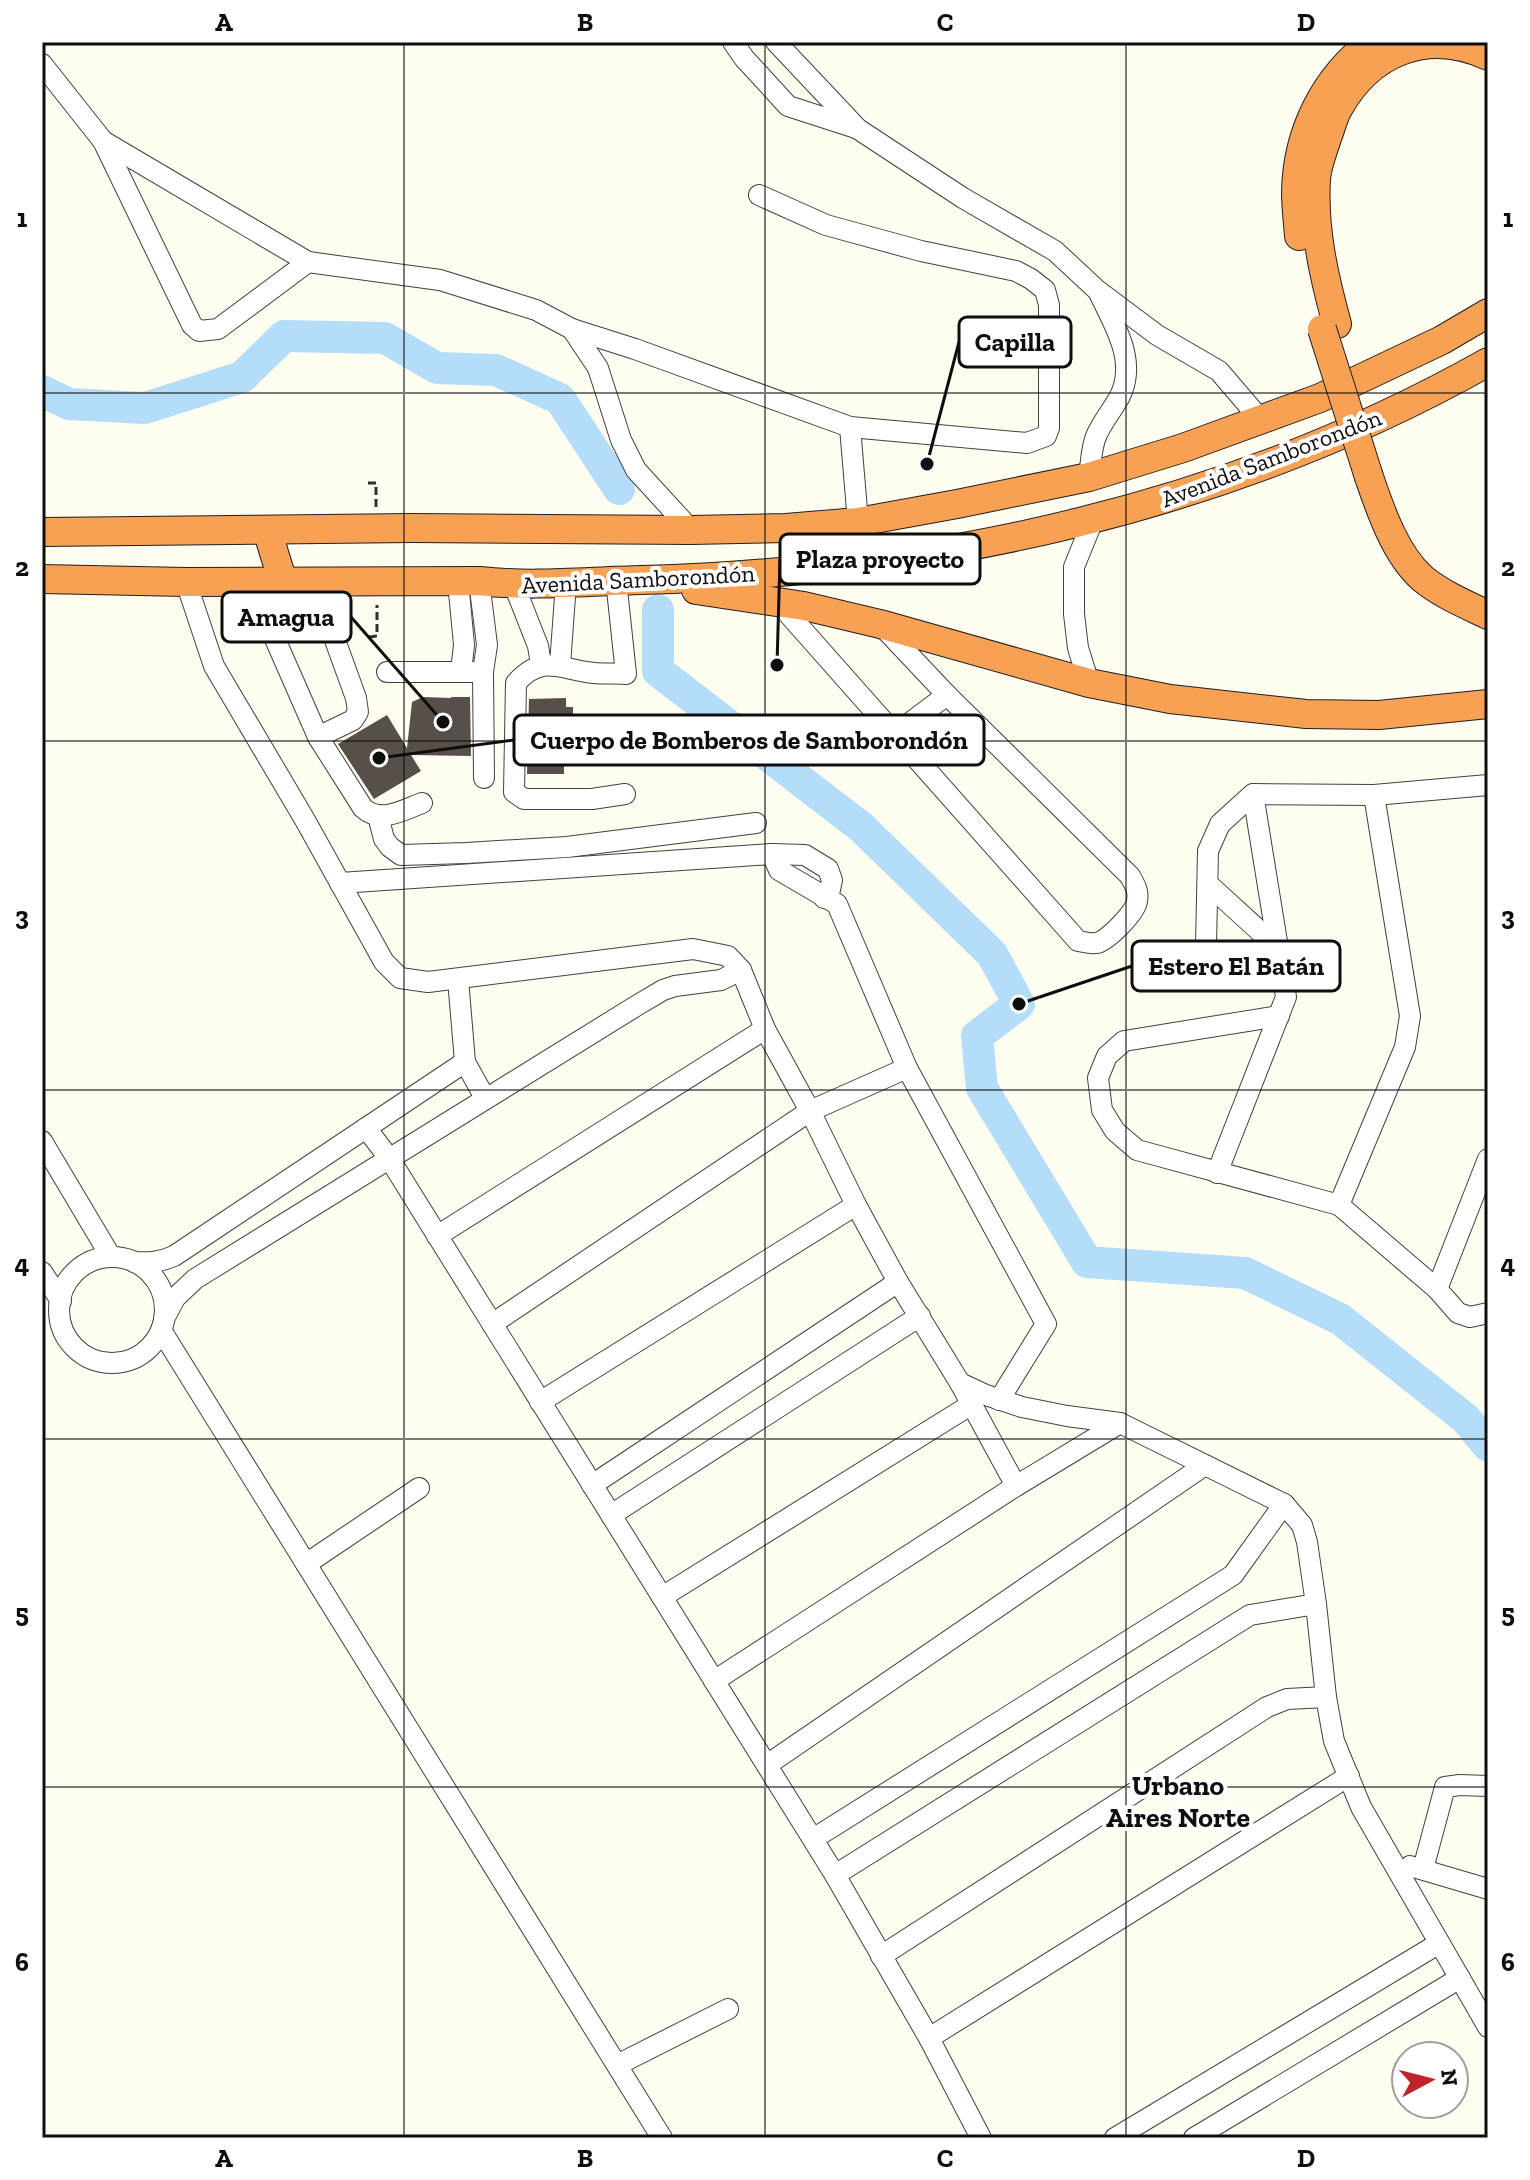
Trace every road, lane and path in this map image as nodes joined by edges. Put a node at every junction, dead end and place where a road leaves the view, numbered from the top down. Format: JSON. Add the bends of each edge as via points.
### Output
{"nodes":[{"id":1,"x":733,"y":42,"type":"edge"},
{"id":2,"x":776,"y":42,"type":"edge"},
{"id":3,"x":1372,"y":42,"type":"edge"},
{"id":4,"x":1488,"y":56,"type":"edge"},
{"id":5,"x":42,"y":64,"type":"edge"},
{"id":6,"x":858,"y":129,"type":"junction"},
{"id":7,"x":103,"y":141,"type":"junction"},
{"id":8,"x":759,"y":195,"type":"dead end"},
{"id":9,"x":308,"y":262,"type":"junction"},
{"id":10,"x":1097,"y":290,"type":"junction"},
{"id":11,"x":1488,"y":296,"type":"edge"},
{"id":12,"x":1488,"y":313,"type":"edge"},
{"id":13,"x":1329,"y":326,"type":"junction"},
{"id":14,"x":572,"y":329,"type":"junction"},
{"id":15,"x":1442,"y":340,"type":"junction"},
{"id":16,"x":1488,"y":362,"type":"edge"},
{"id":17,"x":1488,"y":372,"type":"edge"},
{"id":18,"x":1445,"y":386,"type":"junction"},
{"id":19,"x":1260,"y":419,"type":"junction"},
{"id":20,"x":850,"y":427,"type":"junction"},
{"id":21,"x":1375,"y":475,"type":"junction"},
{"id":22,"x":1089,"y":477,"type":"junction"},
{"id":23,"x":368,"y":483,"type":"dead end"},
{"id":24,"x":376,"y":483,"type":"dead end"},
{"id":25,"x":1093,"y":520,"type":"junction"},
{"id":26,"x":858,"y":522,"type":"junction"},
{"id":27,"x":267,"y":530,"type":"junction"},
{"id":28,"x":691,"y":530,"type":"junction"},
{"id":29,"x":42,"y":532,"type":"edge"},
{"id":30,"x":42,"y":579,"type":"edge"},
{"id":31,"x":616,"y":580,"type":"junction"},
{"id":32,"x":377,"y":581,"type":"junction"},
{"id":33,"x":468,"y":581,"type":"junction"},
{"id":34,"x":186,"y":582,"type":"junction"},
{"id":35,"x":250,"y":582,"type":"junction"},
{"id":36,"x":283,"y":582,"type":"junction"},
{"id":37,"x":314,"y":582,"type":"junction"},
{"id":38,"x":566,"y":583,"type":"junction"},
{"id":39,"x":514,"y":585,"type":"junction"},
{"id":40,"x":776,"y":600,"type":"junction"},
{"id":41,"x":1488,"y":600,"type":"edge"},
{"id":42,"x":1488,"y":615,"type":"edge"},
{"id":43,"x":880,"y":624,"type":"junction"},
{"id":44,"x":369,"y":637,"type":"dead end"},
{"id":45,"x":550,"y":665,"type":"junction"},
{"id":46,"x":387,"y":672,"type":"dead end"},
{"id":47,"x":461,"y":672,"type":"junction"},
{"id":48,"x":483,"y":672,"type":"junction"},
{"id":49,"x":1089,"y":683,"type":"junction"},
{"id":50,"x":947,"y":695,"type":"junction"},
{"id":51,"x":1488,"y":704,"type":"edge"},
{"id":52,"x":895,"y":734,"type":"junction"},
{"id":53,"x":318,"y":737,"type":"junction"},
{"id":54,"x":484,"y":778,"type":"dead end"},
{"id":55,"x":1488,"y":785,"type":"edge"},
{"id":56,"x":625,"y":794,"type":"dead end"},
{"id":57,"x":1253,"y":794,"type":"junction"},
{"id":58,"x":1374,"y":795,"type":"junction"},
{"id":59,"x":422,"y":803,"type":"dead end"},
{"id":60,"x":378,"y":816,"type":"junction"},
{"id":61,"x":756,"y":823,"type":"dead end"},
{"id":62,"x":340,"y":883,"type":"junction"},
{"id":63,"x":1208,"y":884,"type":"junction"},
{"id":64,"x":1206,"y":945,"type":"dead end"},
{"id":65,"x":1278,"y":948,"type":"junction"},
{"id":66,"x":741,"y":970,"type":"junction"},
{"id":67,"x":458,"y":979,"type":"junction"},
{"id":68,"x":1279,"y":1016,"type":"junction"},
{"id":69,"x":765,"y":1029,"type":"junction"},
{"id":70,"x":465,"y":1062,"type":"junction"},
{"id":71,"x":907,"y":1068,"type":"junction"},
{"id":72,"x":485,"y":1098,"type":"junction"},
{"id":73,"x":810,"y":1111,"type":"junction"},
{"id":74,"x":366,"y":1128,"type":"junction"},
{"id":75,"x":42,"y":1141,"type":"edge"},
{"id":76,"x":389,"y":1158,"type":"junction"},
{"id":77,"x":1488,"y":1159,"type":"edge"},
{"id":78,"x":1217,"y":1173,"type":"junction"},
{"id":79,"x":856,"y":1205,"type":"junction"},
{"id":80,"x":1339,"y":1205,"type":"junction"},
{"id":81,"x":437,"y":1236,"type":"junction"},
{"id":82,"x":111,"y":1257,"type":"junction"},
{"id":83,"x":134,"y":1262,"type":"junction"},
{"id":84,"x":42,"y":1272,"type":"edge"},
{"id":85,"x":898,"y":1282,"type":"junction"},
{"id":86,"x":1437,"y":1289,"type":"junction"},
{"id":87,"x":61,"y":1301,"type":"junction"},
{"id":88,"x":1488,"y":1313,"type":"edge"},
{"id":89,"x":920,"y":1316,"type":"junction"},
{"id":90,"x":492,"y":1324,"type":"junction"},
{"id":91,"x":163,"y":1325,"type":"junction"},
{"id":92,"x":960,"y":1383,"type":"junction"},
{"id":93,"x":999,"y":1400,"type":"junction"},
{"id":94,"x":540,"y":1402,"type":"junction"},
{"id":95,"x":972,"y":1404,"type":"junction"},
{"id":96,"x":1120,"y":1423,"type":"junction"},
{"id":97,"x":1205,"y":1465,"type":"junction"},
{"id":98,"x":592,"y":1485,"type":"junction"},
{"id":99,"x":1016,"y":1486,"type":"junction"},
{"id":100,"x":419,"y":1488,"type":"dead end"},
{"id":101,"x":1284,"y":1504,"type":"junction"},
{"id":102,"x":611,"y":1515,"type":"junction"},
{"id":103,"x":306,"y":1564,"type":"junction"},
{"id":104,"x":662,"y":1597,"type":"junction"},
{"id":105,"x":1316,"y":1604,"type":"junction"},
{"id":106,"x":714,"y":1681,"type":"junction"},
{"id":107,"x":1326,"y":1697,"type":"junction"},
{"id":108,"x":767,"y":1765,"type":"junction"},
{"id":109,"x":1349,"y":1776,"type":"junction"},
{"id":110,"x":1488,"y":1786,"type":"edge"},
{"id":111,"x":813,"y":1839,"type":"junction"},
{"id":112,"x":1391,"y":1860,"type":"junction"},
{"id":113,"x":1423,"y":1869,"type":"junction"},
{"id":114,"x":835,"y":1875,"type":"junction"},
{"id":115,"x":1488,"y":1889,"type":"edge"},
{"id":116,"x":1438,"y":1944,"type":"junction"},
{"id":117,"x":881,"y":1956,"type":"junction"},
{"id":118,"x":1460,"y":1978,"type":"junction"},
{"id":119,"x":728,"y":2009,"type":"dead end"},
{"id":120,"x":1488,"y":2027,"type":"edge"},
{"id":121,"x":929,"y":2038,"type":"junction"},
{"id":122,"x":617,"y":2065,"type":"junction"},
{"id":123,"x":662,"y":2138,"type":"edge"},
{"id":124,"x":981,"y":2138,"type":"edge"},
{"id":125,"x":1115,"y":2138,"type":"edge"},
{"id":126,"x":1194,"y":2138,"type":"edge"}],
"edges":[{"from":1,"to":6,"type":"street","via":[[788,106]]},
{"from":2,"to":6,"type":"street"},
{"from":3,"to":13,"type":"highway","via":[[1333,81],[1311,117],[1300,152],[1299,238]]},
{"from":4,"to":13,"type":"highway","via":[[1444,43],[1393,53],[1360,78],[1336,112],[1316,177]]},
{"from":5,"to":7,"type":"street"},
{"from":6,"to":10,"type":"street","via":[[1055,251]]},
{"from":7,"to":9,"type":"street"},
{"from":7,"to":9,"type":"street","via":[[199,331],[218,329]]},
{"from":8,"to":20,"type":"street","via":[[826,225],[1016,271],[1045,290],[1046,436],[1027,443]]},
{"from":9,"to":14,"type":"street","via":[[440,280],[536,310]]},
{"from":10,"to":19,"type":"street","via":[[1157,335],[1219,371]]},
{"from":10,"to":22,"type":"street","via":[[1120,335],[1126,374],[1096,436]]},
{"from":11,"to":15,"type":"highway"},
{"from":12,"to":15,"type":"highway"},
{"from":13,"to":21,"type":"highway"},
{"from":14,"to":20,"type":"street"},
{"from":14,"to":28,"type":"street","via":[[598,368],[636,470]]},
{"from":15,"to":19,"type":"highway","name":"Avenida Samborondón","via":[[1320,398]]},
{"from":16,"to":18,"type":"highway"},
{"from":17,"to":18,"type":"highway"},
{"from":18,"to":25,"type":"highway","name":"Avenida Samborondón","via":[[1338,438]]},
{"from":19,"to":22,"type":"highway","name":"Avenida Samborondón"},
{"from":20,"to":26,"type":"street"},
{"from":21,"to":41,"type":"highway","via":[[1401,528],[1431,567]]},
{"from":21,"to":42,"type":"highway","via":[[1381,513],[1419,576]]},
{"from":22,"to":26,"type":"highway","name":"Avenida Samborondón"},
{"from":23,"to":24,"type":"path"},
{"from":25,"to":31,"type":"highway","name":"Avenida Samborondón","via":[[837,566]]},
{"from":25,"to":49,"type":"street","via":[[1074,567],[1078,648]]},
{"from":26,"to":28,"type":"highway","name":"Avenida Samborondón"},
{"from":27,"to":28,"type":"highway","name":"Avenida Samborondón"},
{"from":27,"to":29,"type":"highway","name":"Avenida Samborondón"},
{"from":27,"to":36,"type":"highway"},
{"from":30,"to":34,"type":"highway","name":"Avenida Samborondón"},
{"from":31,"to":38,"type":"highway","name":"Avenida Samborondón"},
{"from":31,"to":40,"type":"highway"},
{"from":31,"to":45,"type":"street","via":[[626,674]]},
{"from":32,"to":33,"type":"highway","name":"Avenida Samborondón"},
{"from":32,"to":37,"type":"highway","name":"Avenida Samborondón"},
{"from":32,"to":44,"type":"path","via":[[377,636]]},
{"from":33,"to":39,"type":"highway","name":"Avenida Samborondón"},
{"from":33,"to":47,"type":"street"},
{"from":33,"to":48,"type":"street","via":[[487,645]]},
{"from":34,"to":35,"type":"highway","name":"Avenida Samborondón"},
{"from":34,"to":62,"type":"street","via":[[214,666]]},
{"from":35,"to":36,"type":"highway","name":"Avenida Samborondón"},
{"from":35,"to":53,"type":"street"},
{"from":36,"to":37,"type":"highway","name":"Avenida Samborondón"},
{"from":37,"to":53,"type":"street","via":[[358,712],[353,720]]},
{"from":38,"to":39,"type":"highway","name":"Avenida Samborondón"},
{"from":38,"to":45,"type":"street"},
{"from":39,"to":45,"type":"street"},
{"from":40,"to":43,"type":"highway"},
{"from":40,"to":52,"type":"street"},
{"from":43,"to":49,"type":"highway"},
{"from":43,"to":50,"type":"street"},
{"from":45,"to":56,"type":"street","via":[[516,683],[514,792],[524,799]]},
{"from":46,"to":47,"type":"street"},
{"from":47,"to":48,"type":"street"},
{"from":48,"to":54,"type":"street"},
{"from":49,"to":51,"type":"highway","via":[[1170,699],[1306,714],[1379,715]]},
{"from":50,"to":52,"type":"street"},
{"from":50,"to":52,"type":"street","via":[[1130,876],[1137,887],[1136,907],[1108,937],[1097,943],[1078,941]]},
{"from":53,"to":60,"type":"street","via":[[363,808]]},
{"from":55,"to":58,"type":"street"},
{"from":57,"to":58,"type":"street"},
{"from":57,"to":63,"type":"street","via":[[1220,824],[1208,851]]},
{"from":57,"to":65,"type":"street"},
{"from":58,"to":80,"type":"street","via":[[1410,1016],[1405,1047]]},
{"from":59,"to":60,"type":"street"},
{"from":60,"to":61,"type":"street","via":[[384,839],[401,855],[567,847]]},
{"from":62,"to":67,"type":"street","via":[[384,962],[400,978]]},
{"from":62,"to":71,"type":"street","via":[[805,855],[828,869],[832,880],[824,898],[837,904]]},
{"from":63,"to":64,"type":"street"},
{"from":63,"to":65,"type":"street"},
{"from":65,"to":68,"type":"street","via":[[1286,997]]},
{"from":66,"to":67,"type":"street","via":[[728,956],[693,949]]},
{"from":66,"to":69,"type":"street"},
{"from":66,"to":72,"type":"street","via":[[721,980],[663,990]]},
{"from":67,"to":70,"type":"street"},
{"from":68,"to":78,"type":"street"},
{"from":68,"to":78,"type":"street","via":[[1124,1041],[1107,1056],[1098,1078],[1102,1110],[1115,1131],[1137,1150]]},
{"from":69,"to":73,"type":"street"},
{"from":69,"to":81,"type":"street"},
{"from":70,"to":72,"type":"street"},
{"from":70,"to":74,"type":"street"},
{"from":71,"to":73,"type":"street"},
{"from":71,"to":93,"type":"street","via":[[1046,1324]]},
{"from":72,"to":76,"type":"street"},
{"from":73,"to":79,"type":"street"},
{"from":73,"to":90,"type":"street"},
{"from":74,"to":76,"type":"street"},
{"from":74,"to":83,"type":"street","via":[[174,1256],[161,1262]]},
{"from":75,"to":82,"type":"street"},
{"from":76,"to":81,"type":"street"},
{"from":76,"to":91,"type":"street","via":[[195,1279],[175,1298]]},
{"from":77,"to":86,"type":"street"},
{"from":78,"to":80,"type":"street"},
{"from":79,"to":85,"type":"street"},
{"from":79,"to":94,"type":"street"},
{"from":80,"to":86,"type":"street"},
{"from":81,"to":90,"type":"street"},
{"from":82,"to":83,"type":"street"},
{"from":82,"to":87,"type":"street","via":[[77,1270]]},
{"from":83,"to":91,"type":"street","via":[[159,1286]]},
{"from":84,"to":87,"type":"street"},
{"from":85,"to":89,"type":"street"},
{"from":85,"to":98,"type":"street"},
{"from":86,"to":88,"type":"street","via":[[1458,1313]]},
{"from":87,"to":91,"type":"street","via":[[65,1334],[96,1361],[137,1357]]},
{"from":89,"to":92,"type":"street"},
{"from":89,"to":102,"type":"street"},
{"from":90,"to":94,"type":"street"},
{"from":91,"to":103,"type":"street"},
{"from":92,"to":93,"type":"street"},
{"from":92,"to":95,"type":"street"},
{"from":93,"to":96,"type":"street"},
{"from":94,"to":98,"type":"street"},
{"from":95,"to":99,"type":"street"},
{"from":95,"to":104,"type":"street"},
{"from":96,"to":97,"type":"street"},
{"from":96,"to":99,"type":"street"},
{"from":97,"to":101,"type":"street"},
{"from":97,"to":108,"type":"street"},
{"from":98,"to":102,"type":"street"},
{"from":99,"to":106,"type":"street"},
{"from":100,"to":103,"type":"street"},
{"from":101,"to":105,"type":"street","via":[[1302,1525]]},
{"from":101,"to":111,"type":"street","via":[[1233,1575]]},
{"from":102,"to":104,"type":"street"},
{"from":103,"to":122,"type":"street"},
{"from":104,"to":106,"type":"street"},
{"from":105,"to":107,"type":"street"},
{"from":105,"to":114,"type":"street","via":[[1250,1615]]},
{"from":106,"to":108,"type":"street"},
{"from":107,"to":109,"type":"street","via":[[1334,1741]]},
{"from":107,"to":117,"type":"street","via":[[1287,1699],[1267,1707]]},
{"from":108,"to":111,"type":"street"},
{"from":109,"to":112,"type":"street"},
{"from":109,"to":121,"type":"street"},
{"from":110,"to":113,"type":"street","via":[[1445,1787]]},
{"from":111,"to":114,"type":"street"},
{"from":112,"to":113,"type":"street"},
{"from":112,"to":116,"type":"street"},
{"from":113,"to":115,"type":"street"},
{"from":114,"to":117,"type":"street"},
{"from":116,"to":118,"type":"street"},
{"from":116,"to":125,"type":"street"},
{"from":117,"to":121,"type":"street"},
{"from":118,"to":120,"type":"street"},
{"from":118,"to":126,"type":"street"},
{"from":119,"to":122,"type":"street"},
{"from":121,"to":124,"type":"street"},
{"from":122,"to":123,"type":"street"}]}
